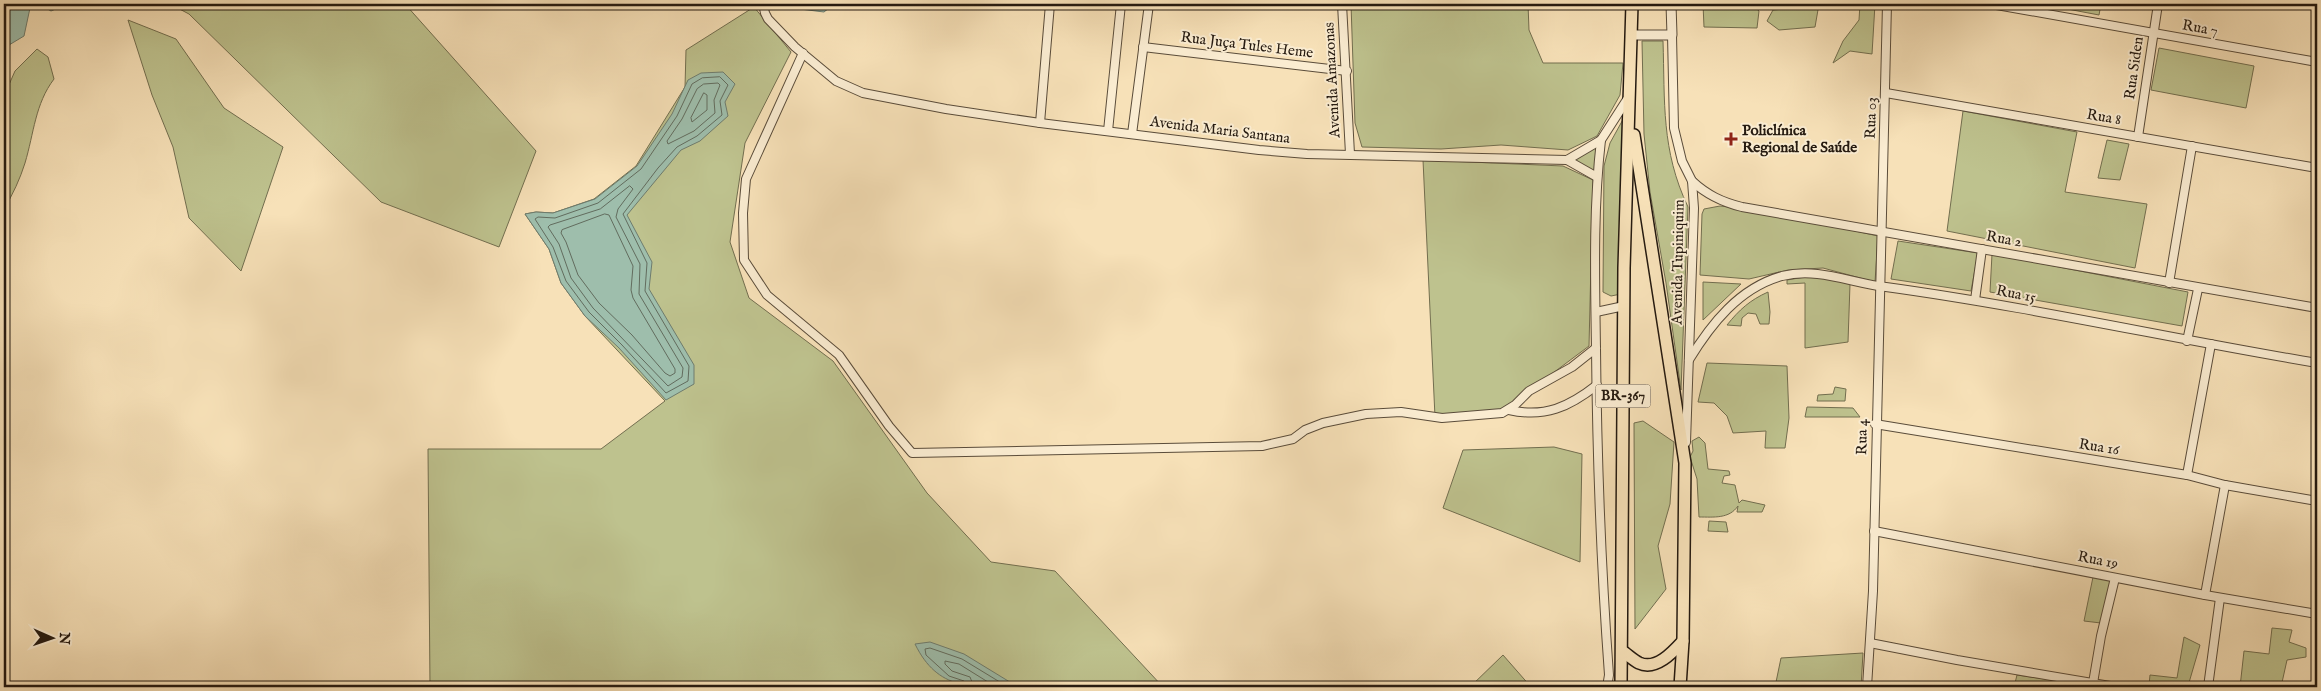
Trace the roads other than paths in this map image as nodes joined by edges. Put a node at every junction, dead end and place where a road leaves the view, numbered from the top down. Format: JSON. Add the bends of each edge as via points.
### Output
{"nodes":[{"id":1,"x":763,"y":4,"type":"edge"},
{"id":2,"x":1050,"y":4,"type":"edge"},
{"id":3,"x":1121,"y":4,"type":"edge"},
{"id":4,"x":1148,"y":4,"type":"edge"},
{"id":5,"x":1342,"y":4,"type":"edge"},
{"id":6,"x":1632,"y":4,"type":"edge"},
{"id":7,"x":1671,"y":4,"type":"edge"},
{"id":8,"x":1886,"y":4,"type":"edge"},
{"id":9,"x":1990,"y":4,"type":"edge"},
{"id":10,"x":2158,"y":4,"type":"edge"},
{"id":11,"x":2153,"y":34,"type":"junction"},
{"id":12,"x":1672,"y":35,"type":"junction"},
{"id":13,"x":1631,"y":36,"type":"junction"},
{"id":14,"x":1143,"y":47,"type":"junction"},
{"id":15,"x":803,"y":54,"type":"junction"},
{"id":16,"x":2317,"y":62,"type":"edge"},
{"id":17,"x":1347,"y":71,"type":"junction"},
{"id":18,"x":1886,"y":93,"type":"junction"},
{"id":19,"x":1630,"y":100,"type":"junction"},
{"id":20,"x":1040,"y":123,"type":"junction"},
{"id":21,"x":1108,"y":131,"type":"junction"},
{"id":22,"x":1132,"y":134,"type":"junction"},
{"id":23,"x":2138,"y":136,"type":"junction"},
{"id":24,"x":1601,"y":140,"type":"junction"},
{"id":25,"x":2192,"y":146,"type":"junction"},
{"id":26,"x":1350,"y":154,"type":"junction"},
{"id":27,"x":1566,"y":160,"type":"junction"},
{"id":28,"x":2317,"y":168,"type":"edge"},
{"id":29,"x":1597,"y":177,"type":"junction"},
{"id":30,"x":1692,"y":181,"type":"junction"},
{"id":31,"x":1882,"y":232,"type":"junction"},
{"id":32,"x":1982,"y":249,"type":"junction"},
{"id":33,"x":2169,"y":283,"type":"junction"},
{"id":34,"x":1879,"y":286,"type":"junction"},
{"id":35,"x":2198,"y":289,"type":"junction"},
{"id":36,"x":1975,"y":300,"type":"junction"},
{"id":37,"x":1624,"y":306,"type":"junction"},
{"id":38,"x":2317,"y":308,"type":"edge"},
{"id":39,"x":1596,"y":312,"type":"junction"},
{"id":40,"x":2187,"y":340,"type":"junction"},
{"id":41,"x":2211,"y":344,"type":"junction"},
{"id":42,"x":1596,"y":348,"type":"junction"},
{"id":43,"x":1689,"y":360,"type":"junction"},
{"id":44,"x":2317,"y":363,"type":"edge"},
{"id":45,"x":1596,"y":385,"type":"junction"},
{"id":46,"x":1509,"y":410,"type":"junction"},
{"id":47,"x":1875,"y":424,"type":"junction"},
{"id":48,"x":1685,"y":463,"type":"junction"},
{"id":49,"x":2186,"y":475,"type":"junction"},
{"id":50,"x":2225,"y":485,"type":"junction"},
{"id":51,"x":2317,"y":501,"type":"edge"},
{"id":52,"x":1874,"y":531,"type":"junction"},
{"id":53,"x":2115,"y":578,"type":"junction"},
{"id":54,"x":2205,"y":595,"type":"junction"},
{"id":55,"x":2220,"y":598,"type":"junction"},
{"id":56,"x":2317,"y":614,"type":"edge"},
{"id":57,"x":1683,"y":641,"type":"junction"},
{"id":58,"x":1870,"y":643,"type":"junction"},
{"id":59,"x":1622,"y":651,"type":"junction"},
{"id":60,"x":2093,"y":683,"type":"junction"},
{"id":61,"x":1607,"y":687,"type":"edge"},
{"id":62,"x":1621,"y":687,"type":"edge"},
{"id":63,"x":1680,"y":687,"type":"edge"},
{"id":64,"x":1867,"y":687,"type":"edge"},
{"id":65,"x":2116,"y":687,"type":"edge"},
{"id":66,"x":2208,"y":687,"type":"edge"}],
"edges":[{"from":1,"to":15,"type":"street","name":"Avenida Maria Santana","via":[[768,19]]},
{"from":2,"to":20,"type":"street"},
{"from":3,"to":21,"type":"street"},
{"from":4,"to":14,"type":"street"},
{"from":5,"to":17,"type":"street","name":"Avenida Amazonas"},
{"from":6,"to":13,"type":"main road","number":"BR-367"},
{"from":7,"to":12,"type":"street"},
{"from":8,"to":18,"type":"street","name":"Rua 03"},
{"from":9,"to":11,"type":"street","name":"Rua 7"},
{"from":10,"to":11,"type":"street","name":"Rua Siden"},
{"from":11,"to":16,"type":"street","name":"Rua 7"},
{"from":11,"to":23,"type":"street","name":"Rua Siden"},
{"from":12,"to":13,"type":"street"},
{"from":12,"to":30,"type":"street","name":"Avenida Tupiniquim","via":[[1674,128],[1682,161]]},
{"from":13,"to":19,"type":"main road","number":"BR-367"},
{"from":14,"to":17,"type":"street","name":"Rua Juça Tules Heme"},
{"from":14,"to":22,"type":"street"},
{"from":15,"to":20,"type":"street","name":"Avenida Maria Santana","via":[[836,81],[863,93]]},
{"from":15,"to":46,"type":"street","via":[[746,179],[744,260],[767,295],[839,355],[912,453],[1262,446],[1293,439],[1323,424],[1366,414],[1401,412],[1442,418]]},
{"from":17,"to":26,"type":"street","name":"Avenida Amazonas"},
{"from":18,"to":23,"type":"street","name":"Rua 8"},
{"from":18,"to":31,"type":"street","name":"Rua 03"},
{"from":19,"to":24,"type":"street"},
{"from":19,"to":37,"type":"main road","number":"BR-367"},
{"from":19,"to":48,"type":"main road","number":"BR-367"},
{"from":20,"to":21,"type":"street","name":"Avenida Maria Santana"},
{"from":21,"to":22,"type":"street","name":"Avenida Maria Santana"},
{"from":22,"to":26,"type":"street","name":"Avenida Maria Santana","via":[[1259,150]]},
{"from":23,"to":25,"type":"street","name":"Rua 8"},
{"from":24,"to":27,"type":"street"},
{"from":24,"to":29,"type":"street"},
{"from":25,"to":28,"type":"street","name":"Rua 8"},
{"from":25,"to":33,"type":"street"},
{"from":26,"to":27,"type":"street","name":"Avenida Maria Santana"},
{"from":27,"to":29,"type":"street"},
{"from":29,"to":39,"type":"street"},
{"from":30,"to":31,"type":"street","name":"Rua 2","via":[[1722,201],[1742,207]]},
{"from":30,"to":43,"type":"street","name":"Avenida Tupiniquim"},
{"from":31,"to":32,"type":"street","name":"Rua 2"},
{"from":31,"to":34,"type":"street","name":"Rua 4"},
{"from":32,"to":33,"type":"street","name":"Rua 2"},
{"from":32,"to":36,"type":"street"},
{"from":33,"to":35,"type":"street","name":"Rua 2"},
{"from":34,"to":36,"type":"street","name":"Rua 15"},
{"from":34,"to":43,"type":"street","name":"Rua 15","via":[[1820,274],[1796,274],[1773,279],[1744,295],[1714,323]]},
{"from":34,"to":47,"type":"street","name":"Rua 4"},
{"from":35,"to":38,"type":"street","name":"Rua 2"},
{"from":35,"to":40,"type":"street"},
{"from":36,"to":40,"type":"street","name":"Rua 15"},
{"from":37,"to":39,"type":"street"},
{"from":37,"to":59,"type":"main road","number":"BR-367"},
{"from":39,"to":42,"type":"street"},
{"from":40,"to":41,"type":"street","name":"Rua 15"},
{"from":41,"to":44,"type":"street","name":"Rua 15"},
{"from":41,"to":49,"type":"street"},
{"from":42,"to":45,"type":"street"},
{"from":42,"to":46,"type":"street","via":[[1572,367],[1529,391]]},
{"from":43,"to":48,"type":"street","name":"Avenida Tupiniquim"},
{"from":45,"to":46,"type":"street","via":[[1564,408],[1535,413]]},
{"from":45,"to":61,"type":"street"},
{"from":47,"to":49,"type":"street","name":"Rua 16"},
{"from":47,"to":52,"type":"street","name":"Rua 4"},
{"from":48,"to":57,"type":"main road","number":"BR-367"},
{"from":49,"to":50,"type":"street","name":"Rua 16"},
{"from":50,"to":51,"type":"street","name":"Rua 16"},
{"from":50,"to":54,"type":"street"},
{"from":52,"to":53,"type":"street","name":"Rua 19"},
{"from":52,"to":58,"type":"street","name":"Rua 4"},
{"from":53,"to":54,"type":"street","name":"Rua 19"},
{"from":53,"to":60,"type":"street"},
{"from":54,"to":55,"type":"street","name":"Rua 19"},
{"from":55,"to":56,"type":"street","name":"Rua 19"},
{"from":55,"to":66,"type":"street"},
{"from":57,"to":59,"type":"main road","via":[[1666,659],[1646,664]]},
{"from":57,"to":63,"type":"main road","number":"BR-367"},
{"from":58,"to":60,"type":"street"},
{"from":58,"to":64,"type":"street","name":"Rua 4"},
{"from":59,"to":62,"type":"main road","number":"BR-367"},
{"from":60,"to":65,"type":"street"}]}
